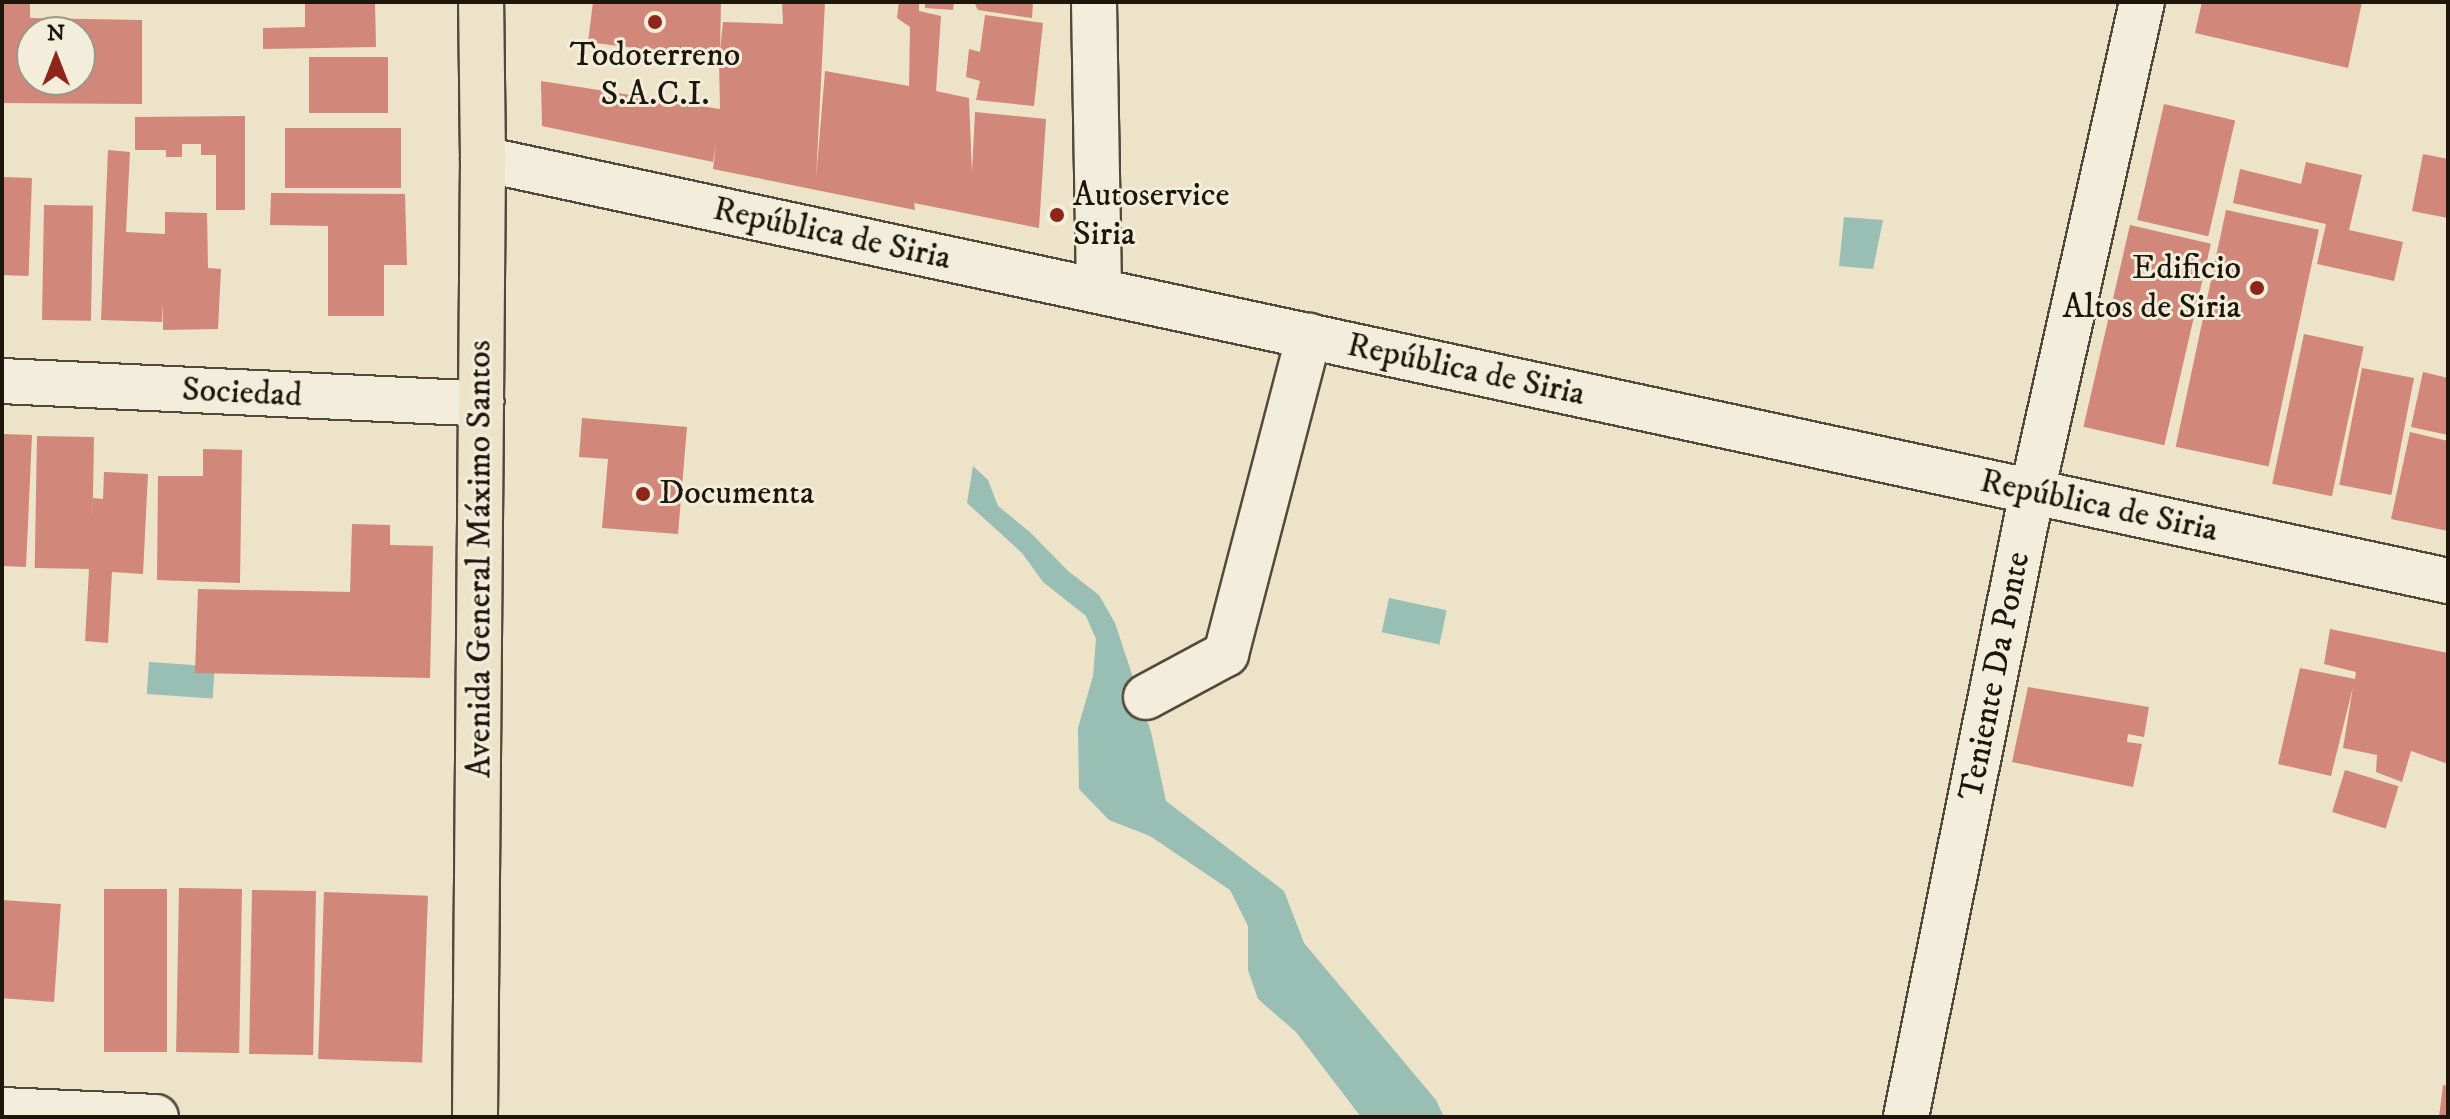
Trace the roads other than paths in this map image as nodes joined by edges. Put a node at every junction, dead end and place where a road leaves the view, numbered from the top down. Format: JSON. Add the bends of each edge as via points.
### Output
{"nodes":[{"id":1,"x":481,"y":2,"type":"edge"},
{"id":2,"x":1094,"y":2,"type":"edge"},
{"id":3,"x":2142,"y":2,"type":"edge"},
{"id":4,"x":483,"y":159,"type":"junction"},
{"id":5,"x":1099,"y":291,"type":"junction"},
{"id":6,"x":1309,"y":336,"type":"junction"},
{"id":7,"x":2,"y":381,"type":"edge"},
{"id":8,"x":481,"y":404,"type":"junction"},
{"id":9,"x":2032,"y":492,"type":"junction"},
{"id":10,"x":2448,"y":581,"type":"edge"},
{"id":11,"x":1146,"y":697,"type":"dead end"},
{"id":12,"x":2,"y":1110,"type":"edge"},
{"id":13,"x":156,"y":1117,"type":"edge"},
{"id":14,"x":475,"y":1117,"type":"edge"},
{"id":15,"x":1906,"y":1117,"type":"edge"}],
"edges":[{"from":1,"to":4,"type":"main road","name":"Avenida General Máximo Santos"},
{"from":2,"to":5,"type":"street"},
{"from":3,"to":9,"type":"street","name":"Teniente Da Ponte"},
{"from":4,"to":5,"type":"street","name":"República de Siria"},
{"from":4,"to":8,"type":"main road","name":"Avenida General Máximo Santos"},
{"from":5,"to":6,"type":"street","name":"República de Siria"},
{"from":6,"to":9,"type":"street","name":"República de Siria"},
{"from":6,"to":11,"type":"street","via":[[1226,654]]},
{"from":7,"to":8,"type":"street","name":"Sociedad"},
{"from":8,"to":14,"type":"main road","name":"Avenida General Máximo Santos"},
{"from":9,"to":10,"type":"street","name":"República de Siria"},
{"from":9,"to":15,"type":"street","name":"Teniente Da Ponte"},
{"from":12,"to":13,"type":"street"}]}
